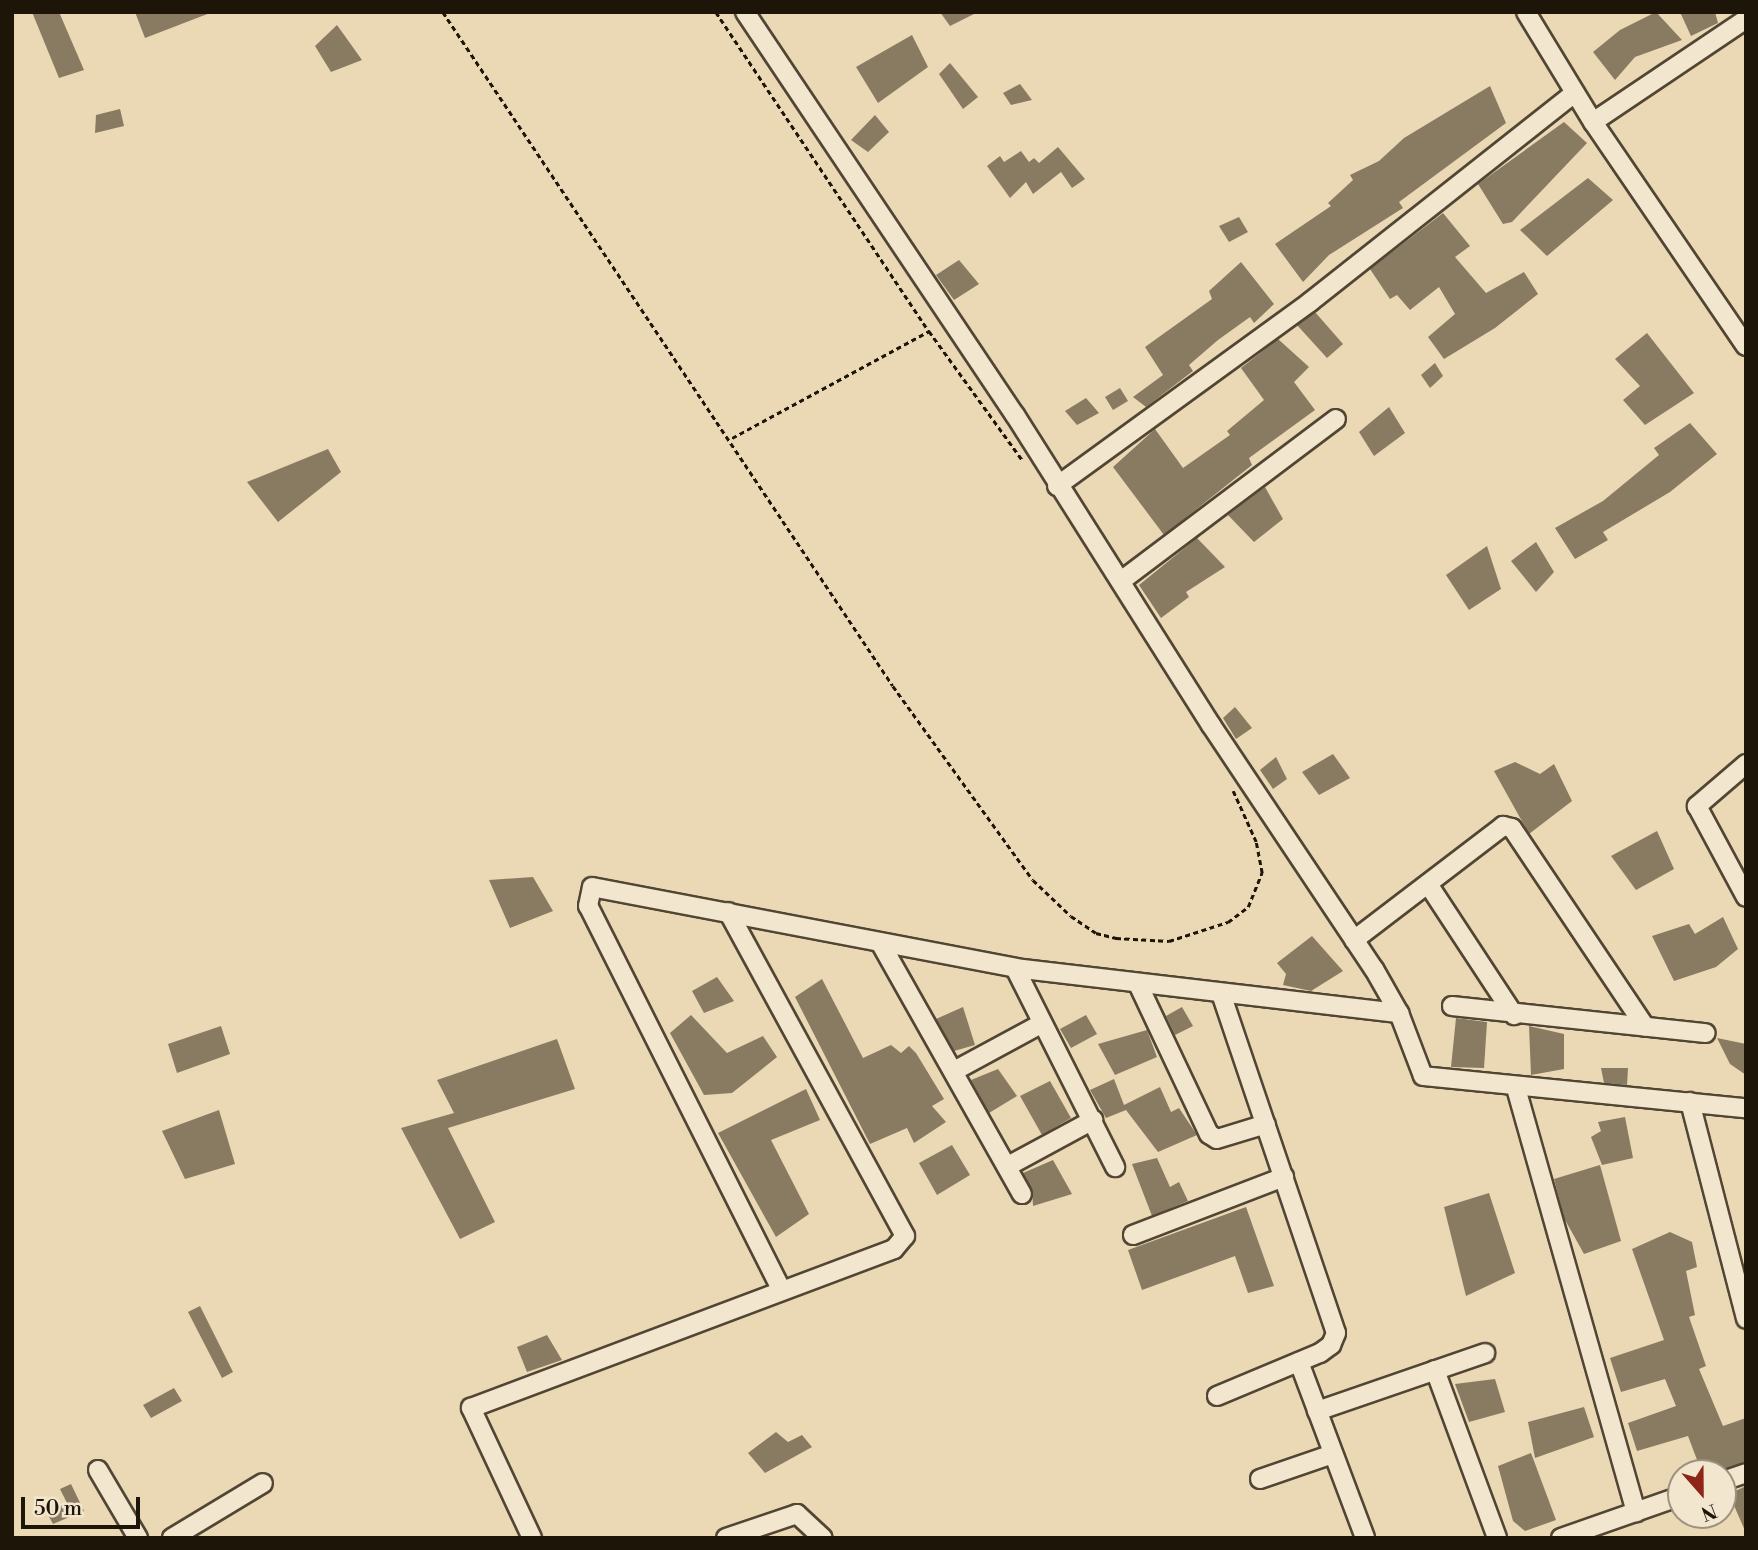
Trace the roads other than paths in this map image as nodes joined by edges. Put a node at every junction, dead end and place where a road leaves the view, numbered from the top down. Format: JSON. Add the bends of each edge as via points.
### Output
{"nodes":[{"id":1,"x":745,"y":12,"type":"edge"},
{"id":2,"x":1525,"y":12,"type":"edge"},
{"id":3,"x":1746,"y":19,"type":"edge"},
{"id":4,"x":1575,"y":93,"type":"junction"},
{"id":5,"x":1593,"y":122,"type":"junction"},
{"id":6,"x":1746,"y":346,"type":"edge"},
{"id":7,"x":1336,"y":419,"type":"dead end"},
{"id":8,"x":1057,"y":486,"type":"junction"},
{"id":9,"x":1121,"y":580,"type":"junction"},
{"id":10,"x":1746,"y":764,"type":"edge"},
{"id":11,"x":1427,"y":884,"type":"junction"},
{"id":12,"x":1746,"y":897,"type":"edge"},
{"id":13,"x":728,"y":912,"type":"junction"},
{"id":14,"x":1354,"y":940,"type":"junction"},
{"id":15,"x":881,"y":944,"type":"junction"},
{"id":16,"x":1015,"y":968,"type":"junction"},
{"id":17,"x":1138,"y":984,"type":"junction"},
{"id":18,"x":1222,"y":996,"type":"junction"},
{"id":19,"x":1452,"y":1006,"type":"dead end"},
{"id":20,"x":1399,"y":1013,"type":"junction"},
{"id":21,"x":1514,"y":1015,"type":"junction"},
{"id":22,"x":1041,"y":1024,"type":"junction"},
{"id":23,"x":1644,"y":1027,"type":"junction"},
{"id":24,"x":1706,"y":1033,"type":"dead end"},
{"id":25,"x":954,"y":1071,"type":"junction"},
{"id":26,"x":1516,"y":1088,"type":"junction"},
{"id":27,"x":1690,"y":1102,"type":"junction"},
{"id":28,"x":1746,"y":1108,"type":"edge"},
{"id":29,"x":1093,"y":1120,"type":"junction"},
{"id":30,"x":1266,"y":1124,"type":"junction"},
{"id":31,"x":1008,"y":1166,"type":"junction"},
{"id":32,"x":1115,"y":1167,"type":"dead end"},
{"id":33,"x":1284,"y":1177,"type":"junction"},
{"id":34,"x":1022,"y":1194,"type":"dead end"},
{"id":35,"x":1133,"y":1235,"type":"dead end"},
{"id":36,"x":781,"y":1289,"type":"junction"},
{"id":37,"x":1746,"y":1318,"type":"edge"},
{"id":38,"x":1485,"y":1353,"type":"dead end"},
{"id":39,"x":1299,"y":1362,"type":"junction"},
{"id":40,"x":1435,"y":1370,"type":"junction"},
{"id":41,"x":1217,"y":1396,"type":"dead end"},
{"id":42,"x":1317,"y":1411,"type":"junction"},
{"id":43,"x":1333,"y":1454,"type":"junction"},
{"id":44,"x":98,"y":1470,"type":"dead end"},
{"id":45,"x":1261,"y":1479,"type":"dead end"},
{"id":46,"x":263,"y":1483,"type":"dead end"},
{"id":47,"x":1667,"y":1501,"type":"edge"},
{"id":48,"x":1636,"y":1511,"type":"junction"},
{"id":49,"x":138,"y":1538,"type":"edge"},
{"id":50,"x":172,"y":1538,"type":"edge"},
{"id":51,"x":532,"y":1538,"type":"edge"},
{"id":52,"x":726,"y":1538,"type":"edge"},
{"id":53,"x":823,"y":1538,"type":"edge"},
{"id":54,"x":1365,"y":1538,"type":"edge"},
{"id":55,"x":1497,"y":1538,"type":"edge"},
{"id":56,"x":1561,"y":1538,"type":"edge"}],
"edges":[{"from":1,"to":8,"type":"street","via":[[1015,415]]},
{"from":2,"to":4,"type":"street"},
{"from":3,"to":5,"type":"street"},
{"from":4,"to":5,"type":"street"},
{"from":4,"to":8,"type":"street","via":[[1310,302]]},
{"from":5,"to":6,"type":"street"},
{"from":7,"to":9,"type":"street"},
{"from":8,"to":9,"type":"street"},
{"from":9,"to":14,"type":"street"},
{"from":10,"to":12,"type":"street","via":[[1697,806]]},
{"from":11,"to":14,"type":"street"},
{"from":11,"to":21,"type":"street"},
{"from":11,"to":23,"type":"street","via":[[1503,826],[1512,828]]},
{"from":13,"to":15,"type":"street"},
{"from":13,"to":36,"type":"street","via":[[905,1236],[894,1249]]},
{"from":13,"to":36,"type":"street","via":[[604,888],[592,887],[587,895],[588,906],[663,1061]]},
{"from":14,"to":20,"type":"street"},
{"from":15,"to":16,"type":"street"},
{"from":15,"to":25,"type":"street"},
{"from":16,"to":17,"type":"street"},
{"from":16,"to":22,"type":"street"},
{"from":17,"to":18,"type":"street"},
{"from":17,"to":30,"type":"street","via":[[1209,1135],[1217,1139]]},
{"from":18,"to":20,"type":"street"},
{"from":18,"to":30,"type":"street"},
{"from":19,"to":21,"type":"street"},
{"from":20,"to":26,"type":"street","via":[[1423,1076]]},
{"from":21,"to":23,"type":"street"},
{"from":22,"to":25,"type":"street"},
{"from":22,"to":29,"type":"street"},
{"from":23,"to":24,"type":"street"},
{"from":25,"to":31,"type":"street"},
{"from":26,"to":27,"type":"street"},
{"from":26,"to":48,"type":"street"},
{"from":27,"to":28,"type":"street"},
{"from":27,"to":37,"type":"street"},
{"from":29,"to":31,"type":"street"},
{"from":29,"to":32,"type":"street"},
{"from":30,"to":33,"type":"street"},
{"from":31,"to":34,"type":"street"},
{"from":33,"to":35,"type":"street"},
{"from":33,"to":39,"type":"street","via":[[1336,1334],[1331,1345]]},
{"from":36,"to":51,"type":"street","via":[[471,1408]]},
{"from":38,"to":40,"type":"street"},
{"from":39,"to":41,"type":"street"},
{"from":39,"to":42,"type":"street"},
{"from":40,"to":42,"type":"street"},
{"from":40,"to":55,"type":"street"},
{"from":42,"to":43,"type":"street"},
{"from":43,"to":45,"type":"street"},
{"from":43,"to":54,"type":"street"},
{"from":44,"to":49,"type":"street"},
{"from":46,"to":50,"type":"street"},
{"from":47,"to":48,"type":"street"},
{"from":48,"to":56,"type":"street"},
{"from":52,"to":53,"type":"street","via":[[797,1514]]}]}
